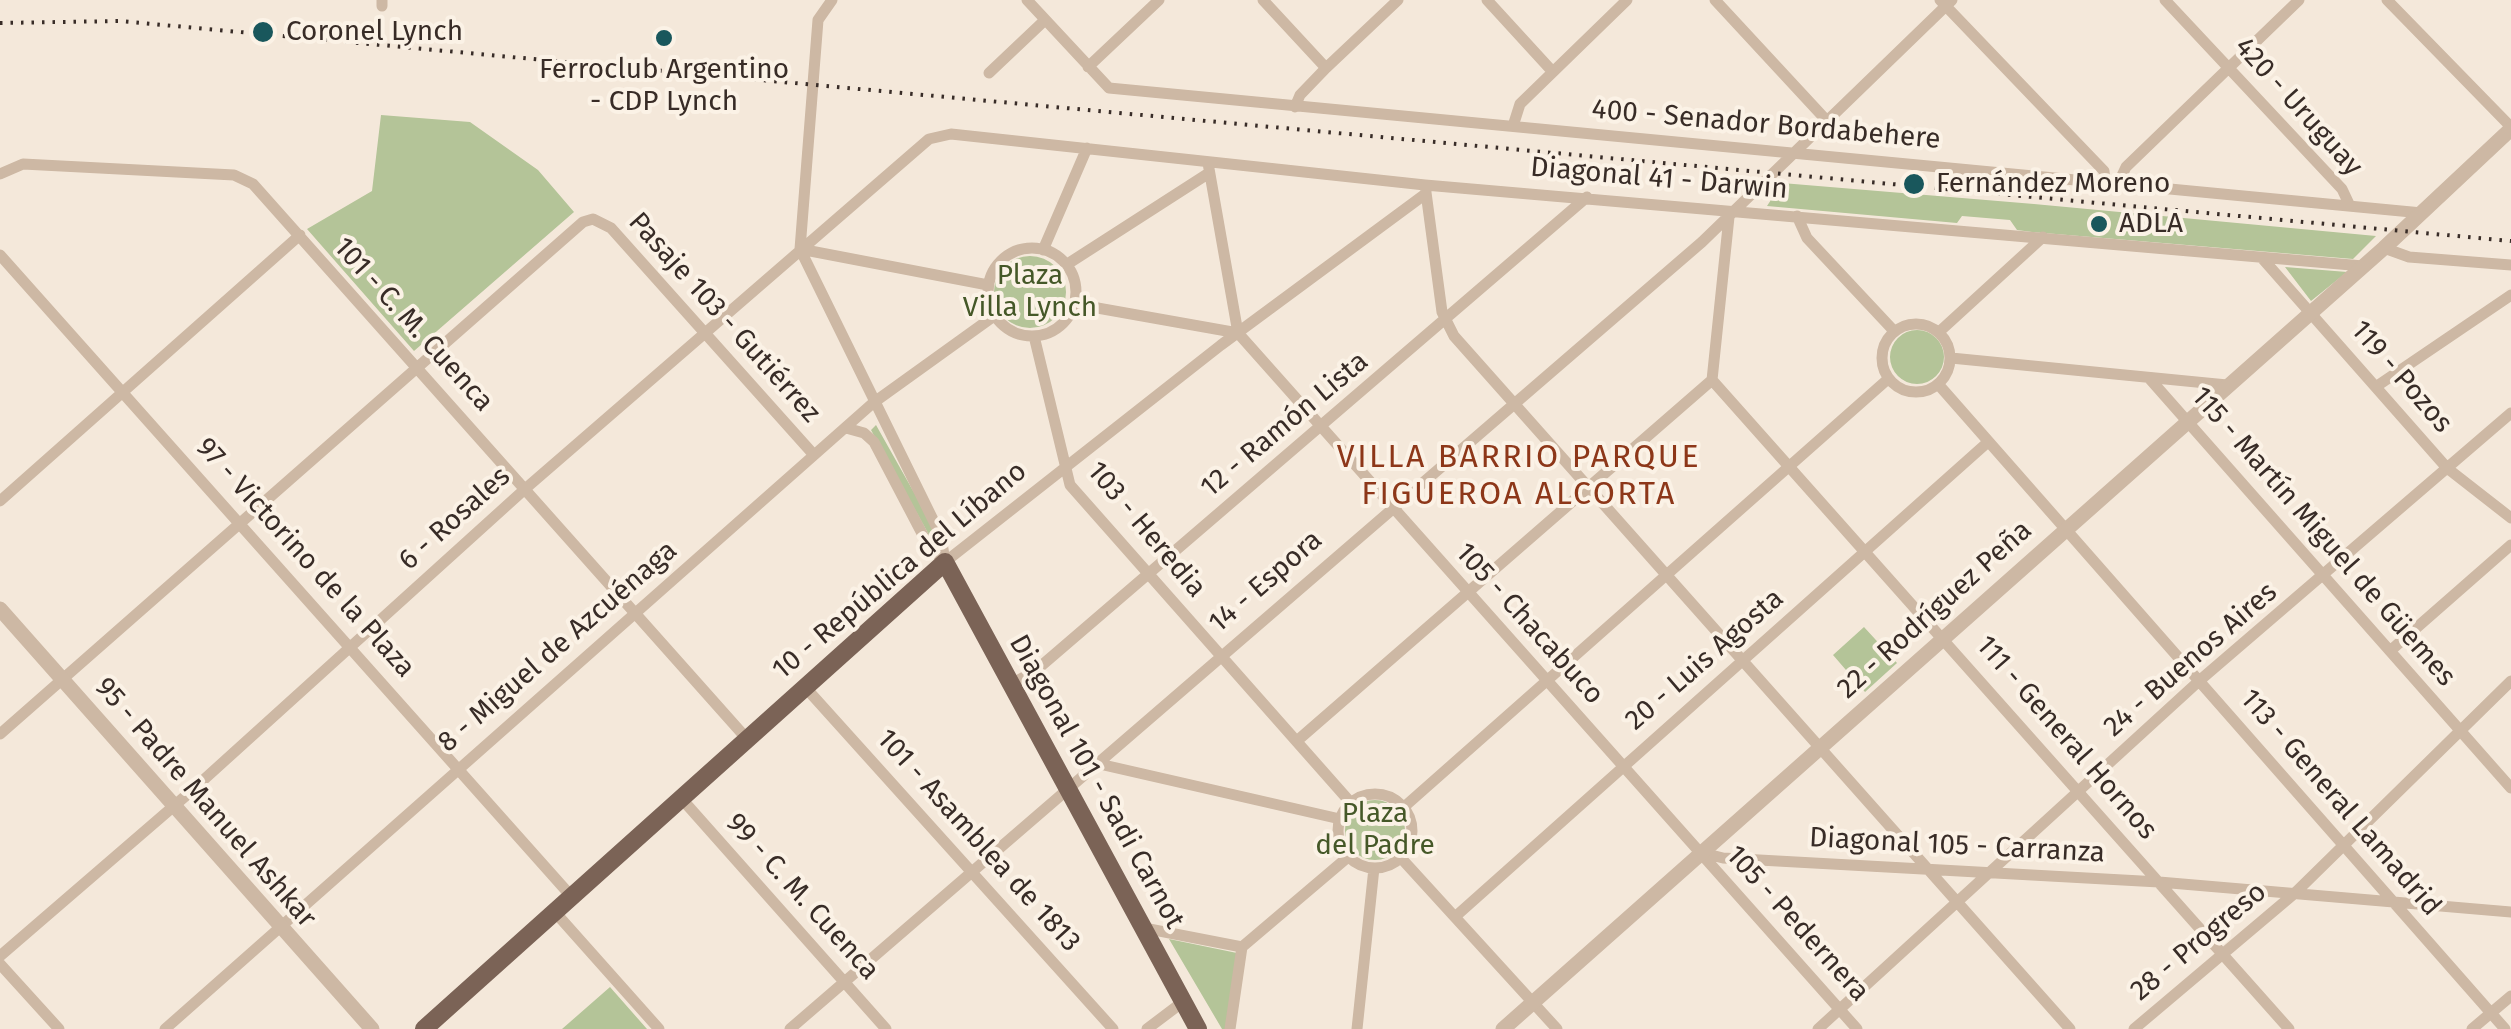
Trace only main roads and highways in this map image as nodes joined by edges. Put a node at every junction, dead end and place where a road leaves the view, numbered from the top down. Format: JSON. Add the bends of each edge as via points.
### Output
{"nodes":[{"id":1,"x":945,"y":562,"type":"joint"},
{"id":2,"x":434,"y":1026,"type":"edge"},
{"id":3,"x":1198,"y":1029,"type":"edge"}],
"edges":[{"from":1,"to":2,"type":"main road","name":"10 - República del Líbano"},
{"from":1,"to":3,"type":"main road","name":"Diagonal 101 - Sadi Carnot"}]}
